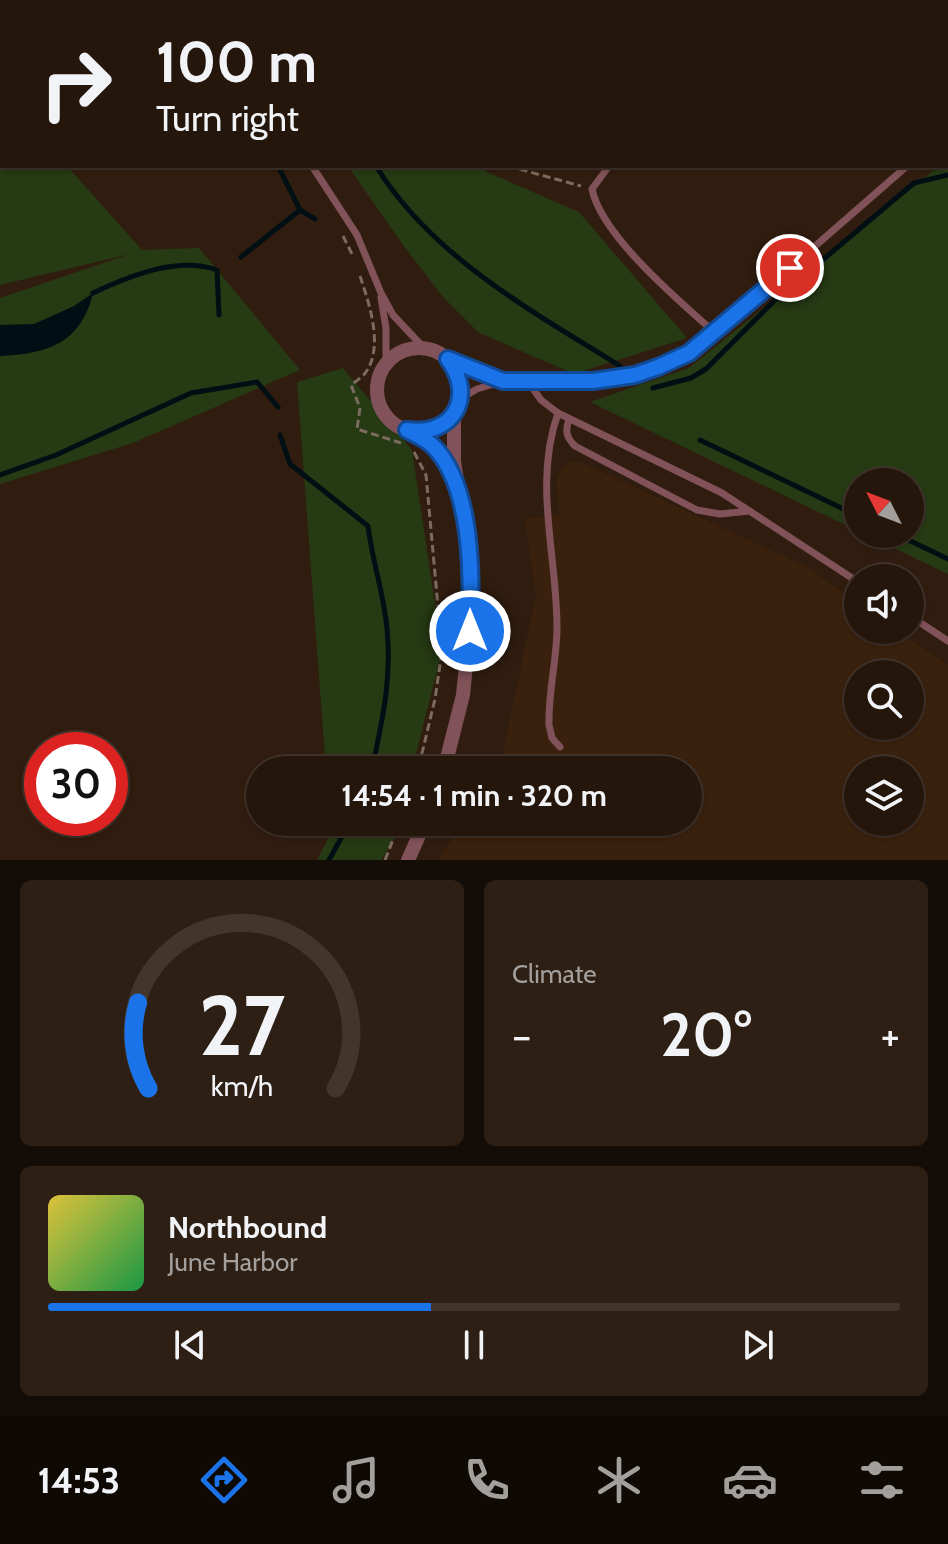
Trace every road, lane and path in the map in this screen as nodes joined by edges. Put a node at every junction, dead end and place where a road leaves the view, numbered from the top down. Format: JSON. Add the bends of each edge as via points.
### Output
{"nodes":[{"id":1,"x":313,"y":168,"type":"edge"},
{"id":2,"x":515,"y":168,"type":"edge"},
{"id":3,"x":608,"y":168,"type":"edge"},
{"id":4,"x":905,"y":168,"type":"edge"},
{"id":5,"x":592,"y":189,"type":"junction"},
{"id":6,"x":337,"y":224,"type":"dead end"},
{"id":7,"x":381,"y":293,"type":"junction"},
{"id":8,"x":714,"y":332,"type":"junction"},
{"id":9,"x":424,"y":348,"type":"junction"},
{"id":10,"x":448,"y":359,"type":"junction"},
{"id":11,"x":386,"y":364,"type":"junction"},
{"id":12,"x":503,"y":381,"type":"junction"},
{"id":13,"x":529,"y":383,"type":"junction"},
{"id":14,"x":460,"y":399,"type":"junction"},
{"id":15,"x":454,"y":413,"type":"junction"},
{"id":16,"x":558,"y":413,"type":"junction"},
{"id":17,"x":569,"y":419,"type":"junction"},
{"id":18,"x":406,"y":438,"type":"junction"},
{"id":19,"x":412,"y":450,"type":"dead end"},
{"id":20,"x":457,"y":484,"type":"junction"},
{"id":21,"x":752,"y":511,"type":"junction"},
{"id":22,"x":844,"y":573,"type":"edge"},
{"id":23,"x":924,"y":625,"type":"edge"},
{"id":24,"x":948,"y":641,"type":"edge"},
{"id":25,"x":560,"y":747,"type":"dead end"},
{"id":26,"x":421,"y":756,"type":"edge"},
{"id":27,"x":448,"y":756,"type":"edge"},
{"id":28,"x":394,"y":836,"type":"edge"},
{"id":29,"x":419,"y":836,"type":"edge"},
{"id":30,"x":385,"y":860,"type":"edge"},
{"id":31,"x":408,"y":860,"type":"edge"}],
"edges":[{"from":1,"to":7,"type":"lane","via":[[357,235]]},
{"from":2,"to":5,"type":"path"},
{"from":3,"to":5,"type":"lane"},
{"from":4,"to":8,"type":"lane"},
{"from":5,"to":8,"type":"lane","via":[[640,264]]},
{"from":6,"to":18,"type":"path","via":[[357,264],[373,327],[374,353],[366,373],[351,385],[360,408],[357,429]]},
{"from":7,"to":9,"type":"lane","via":[[393,315]]},
{"from":7,"to":11,"type":"lane"},
{"from":8,"to":13,"type":"lane","via":[[679,359],[635,375]]},
{"from":9,"to":10,"type":"street"},
{"from":9,"to":11,"type":"street","via":[[397,354]]},
{"from":10,"to":12,"type":"lane"},
{"from":10,"to":14,"type":"street","via":[[457,371]]},
{"from":11,"to":18,"type":"street","via":[[378,379],[379,404]]},
{"from":12,"to":13,"type":"lane"},
{"from":12,"to":14,"type":"lane"},
{"from":13,"to":16,"type":"lane"},
{"from":14,"to":15,"type":"street"},
{"from":15,"to":18,"type":"street","via":[[433,430]]},
{"from":15,"to":20,"type":"street"},
{"from":16,"to":17,"type":"lane"},
{"from":16,"to":25,"type":"lane","via":[[545,472],[557,625],[549,725]]},
{"from":17,"to":21,"type":"lane"},
{"from":17,"to":21,"type":"lane","via":[[567,438],[581,452],[671,498],[707,513]]},
{"from":18,"to":20,"type":"street","via":[[432,445]]},
{"from":19,"to":26,"type":"path","via":[[426,475],[442,651]]},
{"from":20,"to":27,"type":"street","via":[[467,542],[470,631],[463,695]]},
{"from":21,"to":22,"type":"lane"},
{"from":23,"to":24,"type":"lane"},
{"from":28,"to":30,"type":"path"},
{"from":29,"to":31,"type":"street"}]}
